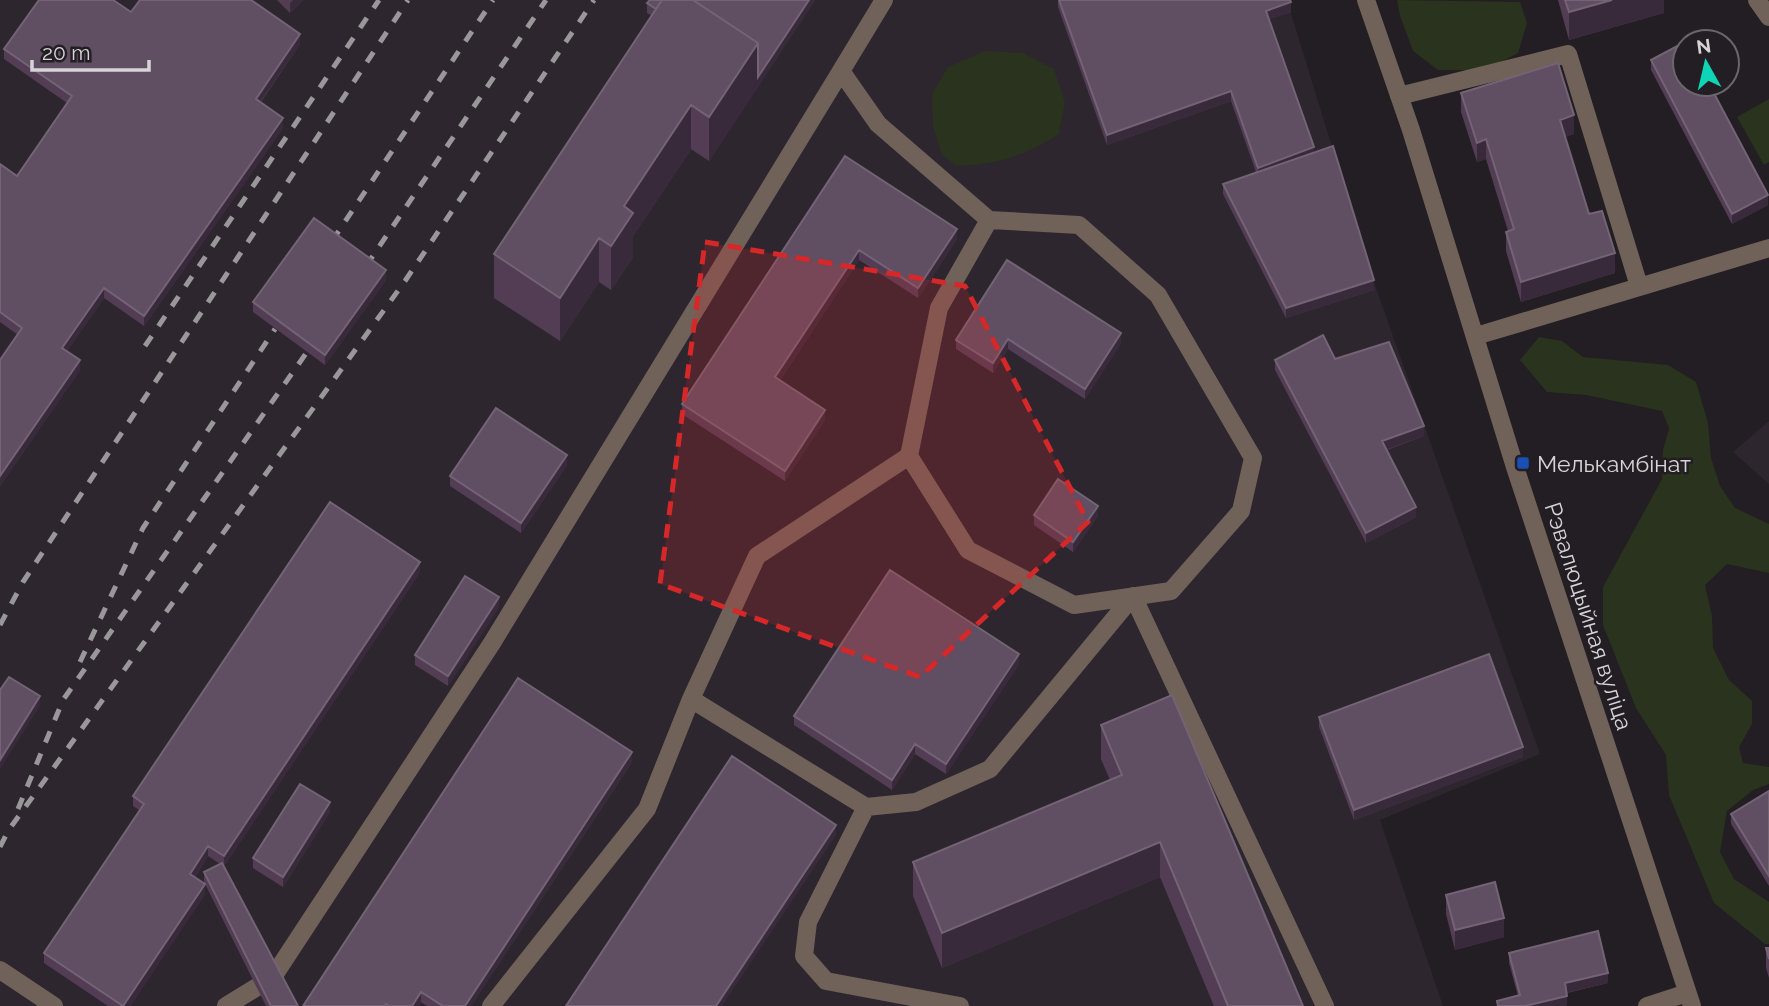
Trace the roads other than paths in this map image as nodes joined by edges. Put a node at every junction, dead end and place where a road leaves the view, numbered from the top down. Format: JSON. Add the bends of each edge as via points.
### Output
{"nodes":[{"id":1,"x":884,"y":0,"type":"edge"},
{"id":2,"x":1366,"y":0,"type":"edge"},
{"id":3,"x":1757,"y":0,"type":"edge"},
{"id":4,"x":1769,"y":17,"type":"edge"},
{"id":5,"x":841,"y":71,"type":"junction"},
{"id":6,"x":1399,"y":96,"type":"junction"},
{"id":7,"x":989,"y":220,"type":"junction"},
{"id":8,"x":1769,"y":248,"type":"edge"},
{"id":9,"x":1639,"y":286,"type":"junction"},
{"id":10,"x":1476,"y":336,"type":"junction"},
{"id":11,"x":909,"y":456,"type":"junction"},
{"id":12,"x":1133,"y":596,"type":"junction"},
{"id":13,"x":691,"y":699,"type":"junction"},
{"id":14,"x":866,"y":807,"type":"junction"},
{"id":15,"x":0,"y":970,"type":"edge"},
{"id":16,"x":275,"y":974,"type":"edge"},
{"id":17,"x":257,"y":987,"type":"edge"},
{"id":18,"x":1689,"y":999,"type":"edge"},
{"id":19,"x":54,"y":1006,"type":"edge"},
{"id":20,"x":226,"y":1006,"type":"edge"},
{"id":21,"x":491,"y":1006,"type":"edge"},
{"id":22,"x":960,"y":1006,"type":"edge"},
{"id":23,"x":1325,"y":1006,"type":"edge"},
{"id":24,"x":1647,"y":1006,"type":"edge"}],
"edges":[{"from":1,"to":5,"type":"street"},
{"from":2,"to":6,"type":"street","name":"Рэвалюцыйная вуліца"},
{"from":3,"to":4,"type":"street"},
{"from":5,"to":7,"type":"street","via":[[878,124]]},
{"from":5,"to":16,"type":"street","via":[[492,643]]},
{"from":6,"to":9,"type":"street","via":[[1568,54]]},
{"from":6,"to":10,"type":"street","name":"Рэвалюцыйная вуліца"},
{"from":7,"to":11,"type":"street","via":[[939,309]]},
{"from":7,"to":12,"type":"street","via":[[1079,225],[1158,296],[1253,458],[1241,511],[1171,591]]},
{"from":8,"to":9,"type":"street"},
{"from":9,"to":10,"type":"street"},
{"from":10,"to":18,"type":"street","name":"Рэвалюцыйная вуліца"},
{"from":11,"to":12,"type":"street","via":[[968,550],[1074,605]]},
{"from":11,"to":13,"type":"street","via":[[757,556]]},
{"from":12,"to":14,"type":"street","via":[[990,769],[916,802]]},
{"from":12,"to":23,"type":"street"},
{"from":13,"to":14,"type":"street"},
{"from":13,"to":21,"type":"street","via":[[647,808]]},
{"from":14,"to":22,"type":"street","via":[[808,922],[804,956],[826,981]]},
{"from":15,"to":19,"type":"street"},
{"from":17,"to":20,"type":"street"},
{"from":18,"to":24,"type":"street"}]}
